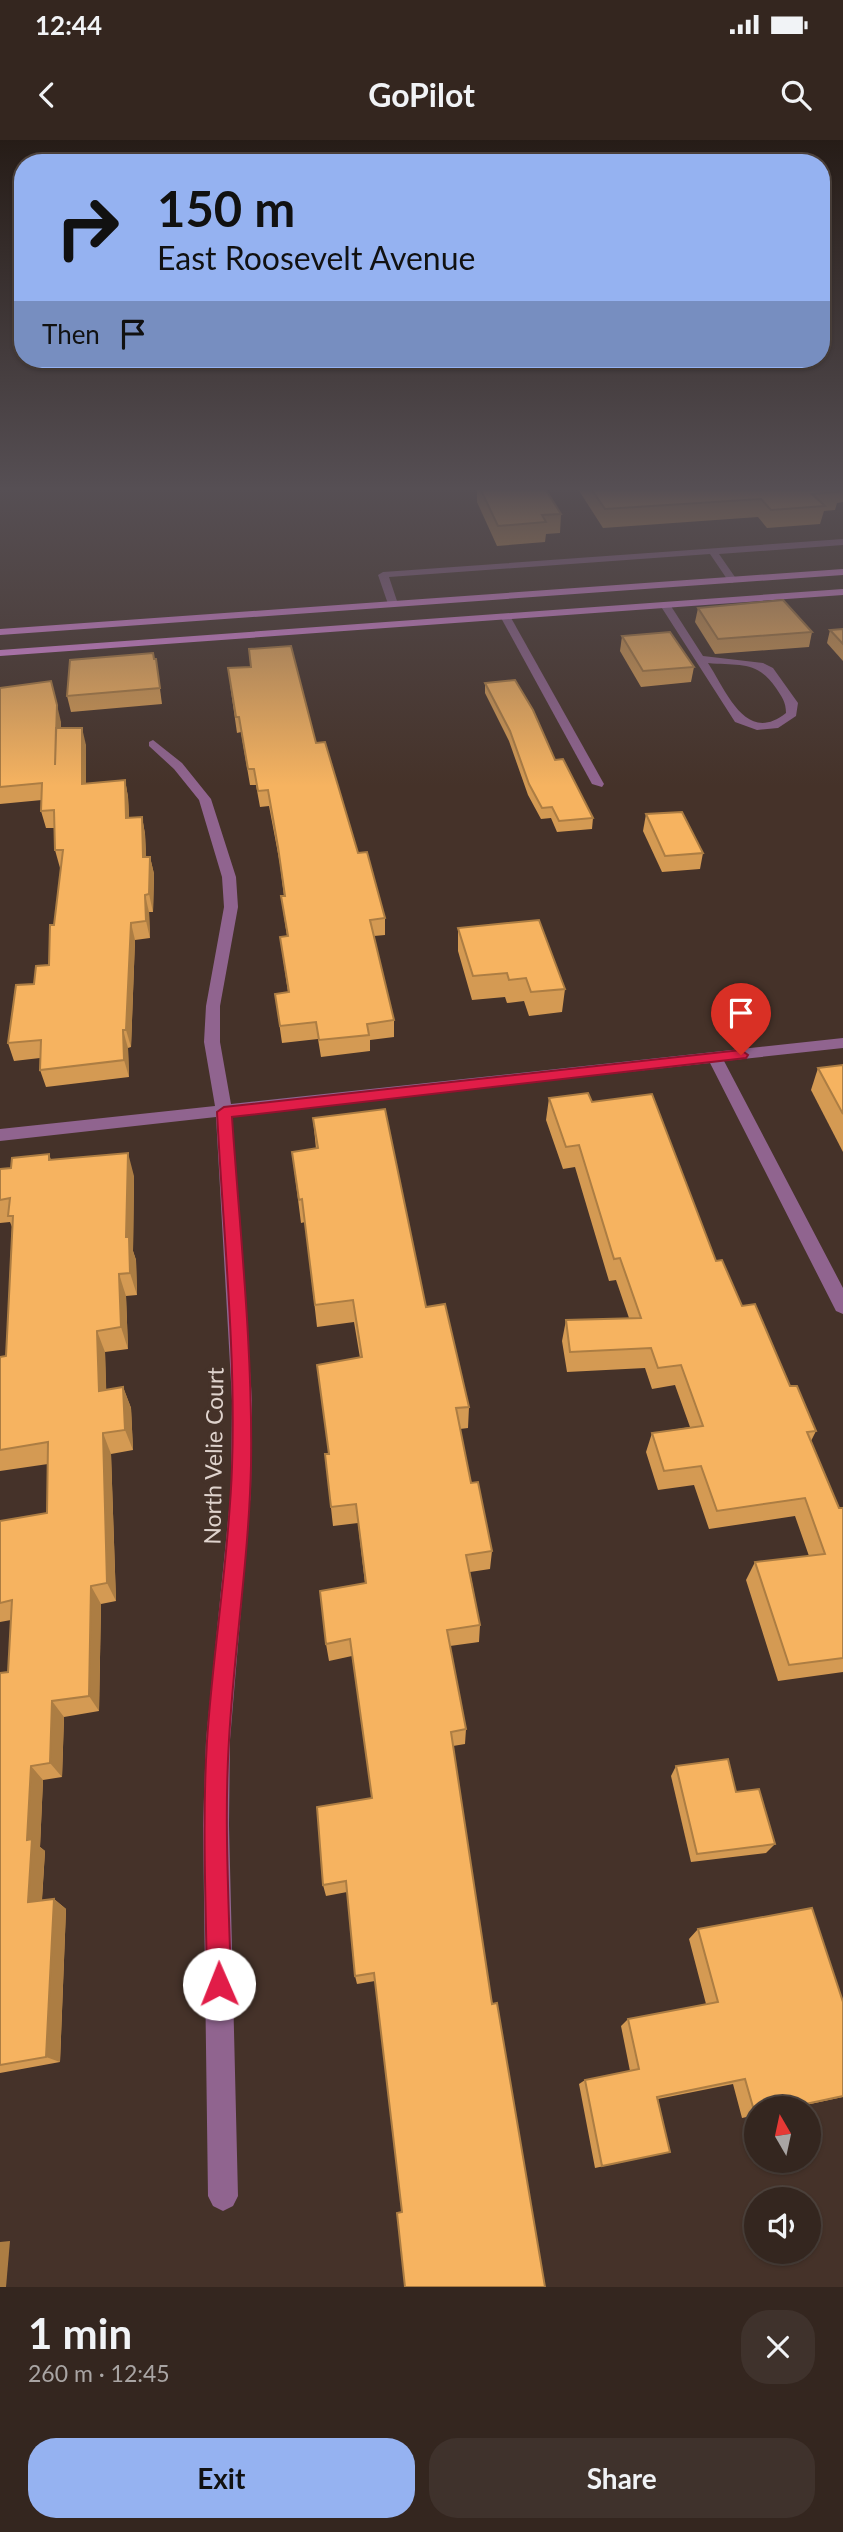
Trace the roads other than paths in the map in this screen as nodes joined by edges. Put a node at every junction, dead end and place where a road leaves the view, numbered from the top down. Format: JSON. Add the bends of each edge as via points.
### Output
{"nodes":[{"id":1,"x":387,"y":586,"type":"edge"},
{"id":2,"x":645,"y":586,"type":"edge"},
{"id":3,"x":730,"y":586,"type":"edge"},
{"id":4,"x":843,"y":592,"type":"edge"},
{"id":5,"x":393,"y":604,"type":"junction"},
{"id":6,"x":665,"y":605,"type":"junction"},
{"id":7,"x":505,"y":617,"type":"junction"},
{"id":8,"x":343,"y":628,"type":"junction"},
{"id":9,"x":0,"y":632,"type":"edge"},
{"id":10,"x":0,"y":653,"type":"edge"},
{"id":11,"x":699,"y":659,"type":"junction"},
{"id":12,"x":153,"y":744,"type":"dead end"},
{"id":13,"x":598,"y":784,"type":"dead end"},
{"id":14,"x":843,"y":1043,"type":"edge"},
{"id":15,"x":715,"y":1058,"type":"junction"},
{"id":16,"x":224,"y":1112,"type":"junction"},
{"id":17,"x":0,"y":1135,"type":"edge"},
{"id":18,"x":843,"y":1306,"type":"edge"},
{"id":19,"x":223,"y":2196,"type":"dead end"}],
"edges":[{"from":1,"to":5,"type":"street"},
{"from":2,"to":5,"type":"main road"},
{"from":3,"to":8,"type":"main road","via":[[706,592],[402,613]]},
{"from":4,"to":6,"type":"main road"},
{"from":5,"to":9,"type":"main road"},
{"from":6,"to":7,"type":"main road"},
{"from":6,"to":11,"type":"street"},
{"from":7,"to":8,"type":"main road"},
{"from":7,"to":13,"type":"street"},
{"from":8,"to":10,"type":"main road"},
{"from":11,"to":11,"type":"street","via":[[739,720],[757,727],[778,725],[792,714],[792,703],[769,670]]},
{"from":12,"to":16,"type":"street","name":"North Velie Court","via":[[205,799],[229,877],[231,908],[213,1006],[212,1042]]},
{"from":14,"to":15,"type":"street"},
{"from":15,"to":16,"type":"street"},
{"from":15,"to":18,"type":"street"},
{"from":16,"to":17,"type":"street"},
{"from":16,"to":19,"type":"street","name":"North Velie Court","via":[[242,1413],[241,1490],[217,1752]]}]}
